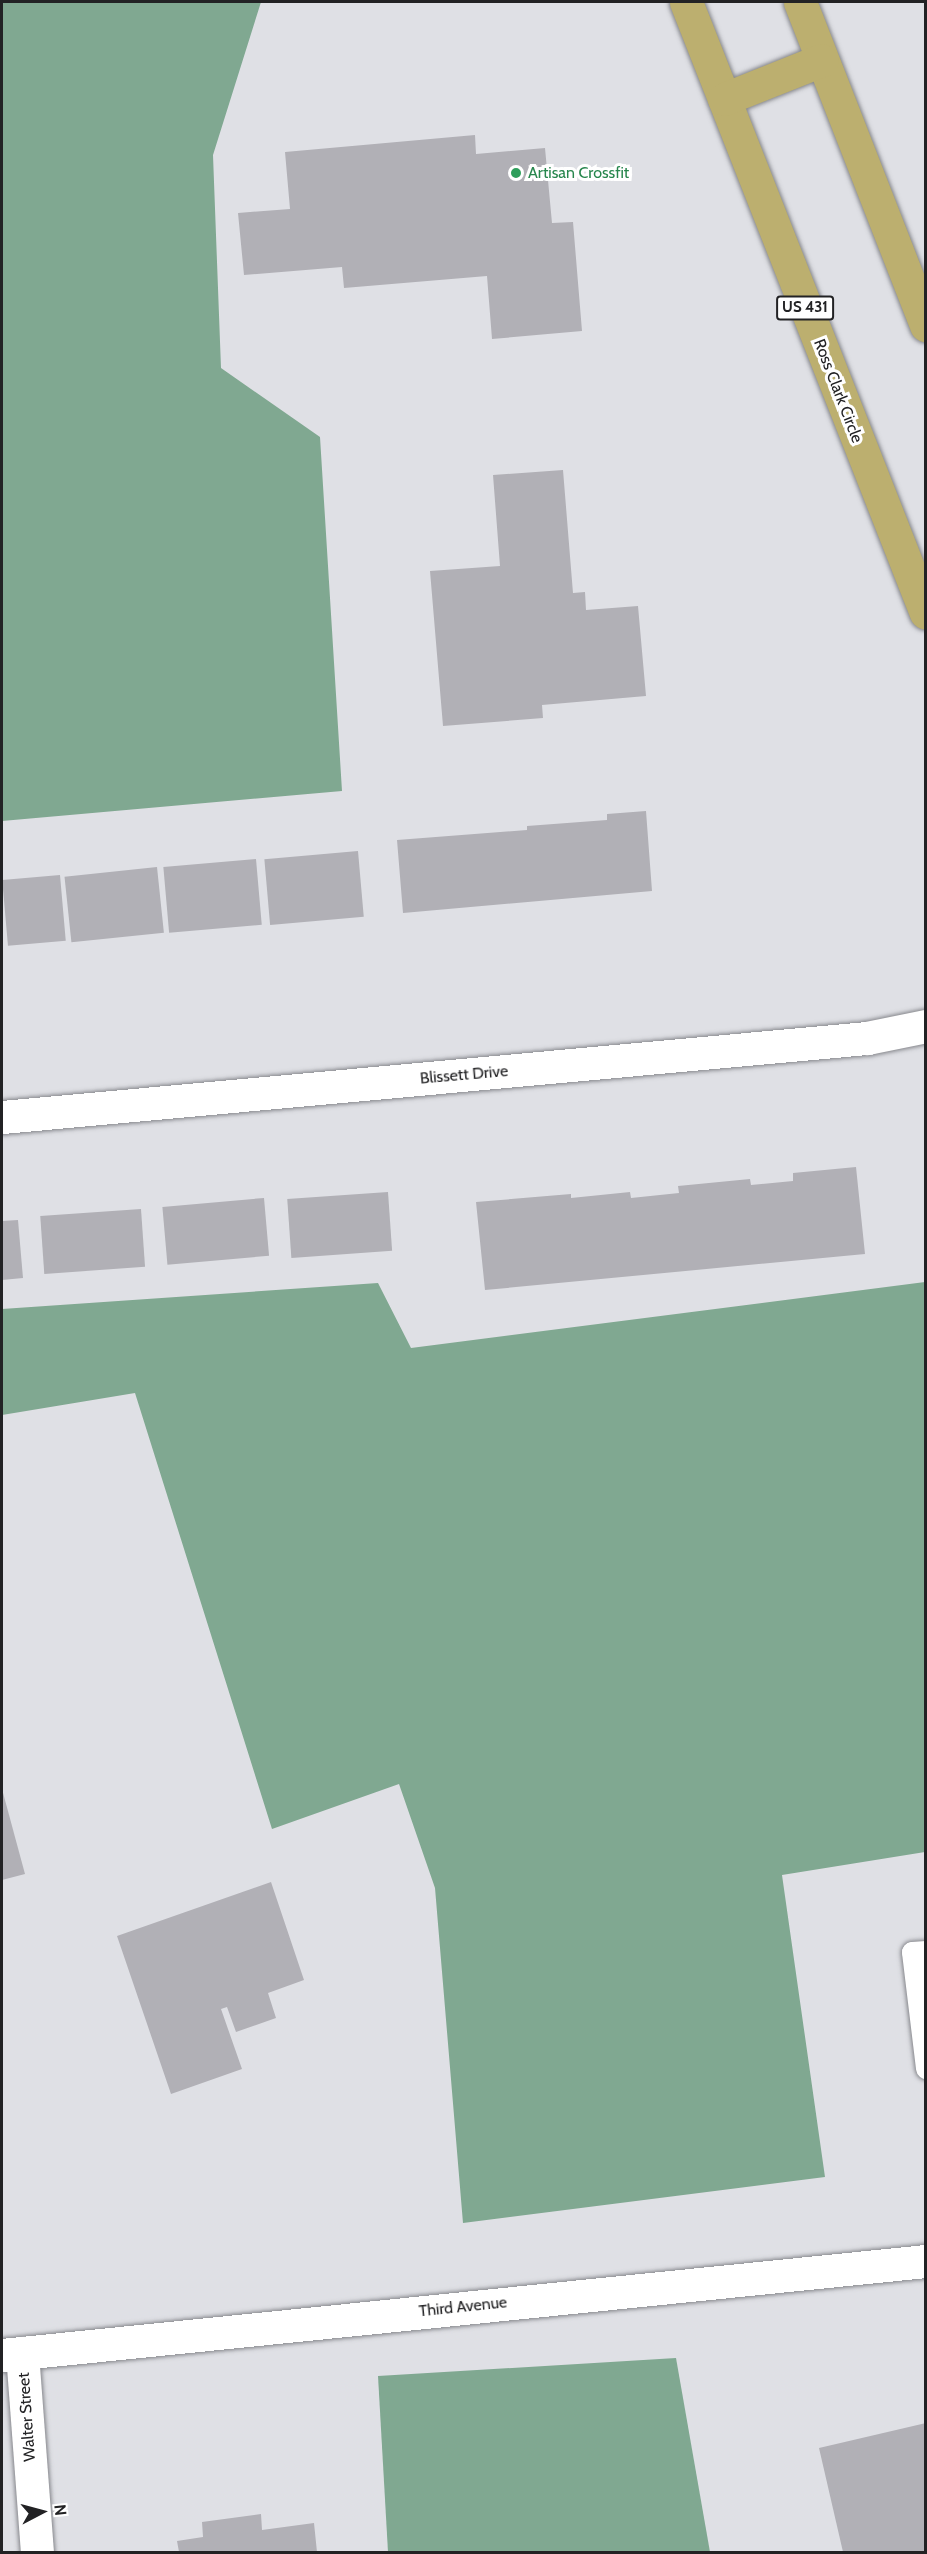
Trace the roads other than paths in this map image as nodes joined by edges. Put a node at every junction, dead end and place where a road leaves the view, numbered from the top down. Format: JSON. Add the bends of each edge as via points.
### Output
{"nodes":[{"id":1,"x":686,"y":2,"type":"edge"},
{"id":2,"x":800,"y":2,"type":"edge"},
{"id":3,"x":822,"y":60,"type":"junction"},
{"id":4,"x":724,"y":99,"type":"junction"},
{"id":5,"x":926,"y":325,"type":"edge"},
{"id":6,"x":926,"y":614,"type":"edge"},
{"id":7,"x":926,"y":1026,"type":"edge"},
{"id":8,"x":2,"y":1117,"type":"edge"},
{"id":9,"x":926,"y":1951,"type":"edge"},
{"id":10,"x":926,"y":2068,"type":"edge"},
{"id":11,"x":926,"y":2261,"type":"edge"},
{"id":12,"x":12,"y":2354,"type":"edge"},
{"id":13,"x":37,"y":2553,"type":"edge"}],
"edges":[{"from":1,"to":4,"type":"highway","name":"Ross Clark Circle","number":"US 431"},
{"from":2,"to":3,"type":"highway"},
{"from":3,"to":4,"type":"highway"},
{"from":3,"to":5,"type":"highway"},
{"from":4,"to":6,"type":"highway","name":"Ross Clark Circle","number":"US 431"},
{"from":7,"to":8,"type":"street","name":"Blissett Drive","via":[[867,1038]]},
{"from":9,"to":10,"type":"lane","via":[[912,1952]]},
{"from":11,"to":12,"type":"street","name":"Third Avenue"},
{"from":12,"to":13,"type":"street","name":"Walter Street"}]}
